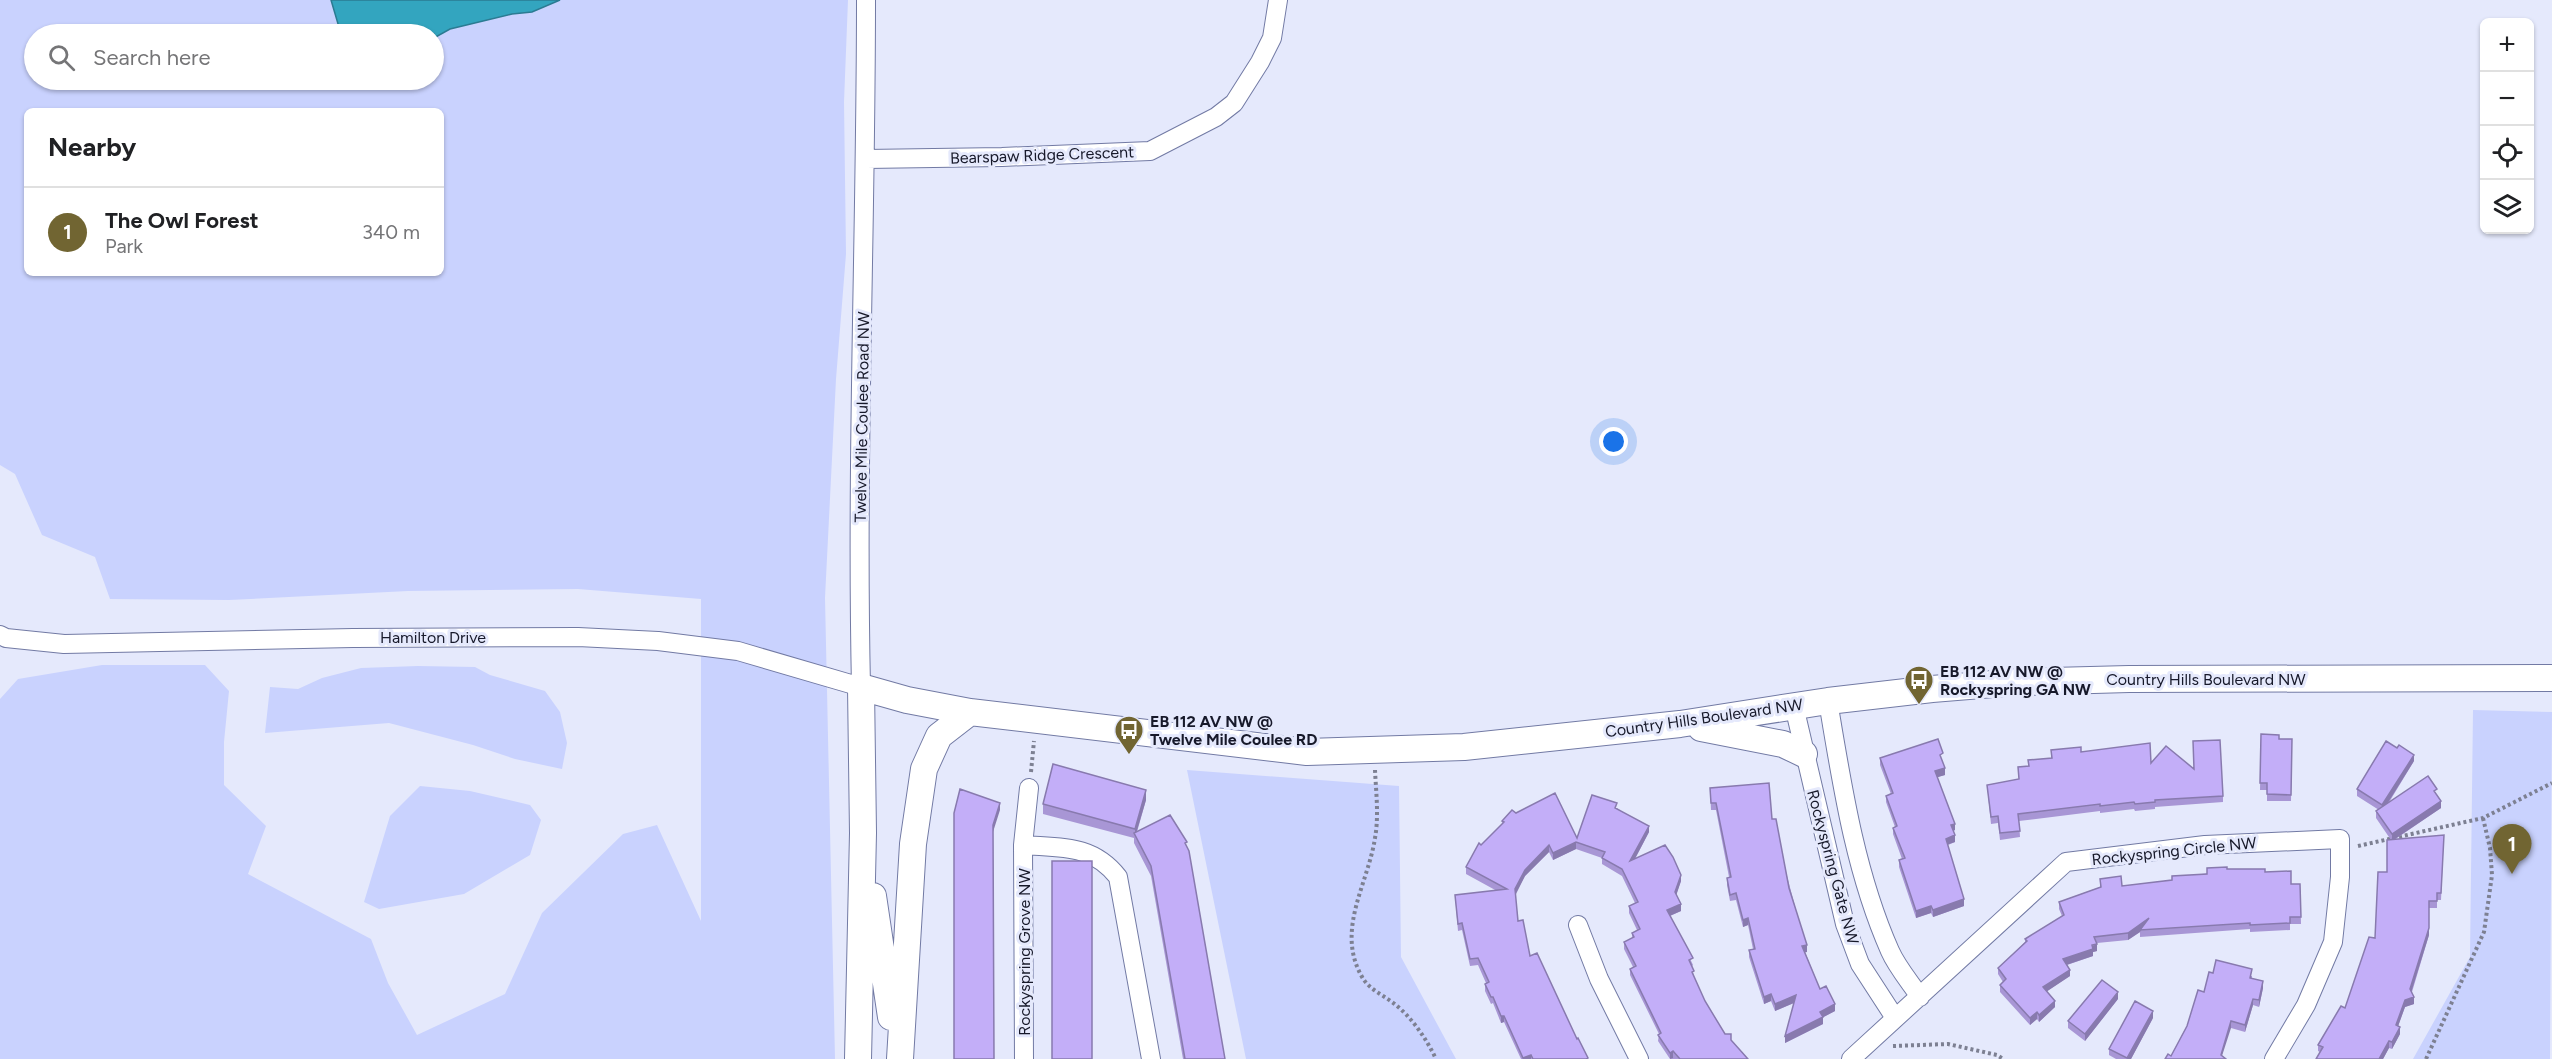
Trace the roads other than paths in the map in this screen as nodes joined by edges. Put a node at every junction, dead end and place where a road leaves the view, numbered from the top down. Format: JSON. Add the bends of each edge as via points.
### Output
{"nodes":[{"id":1,"x":866,"y":0,"type":"edge"},
{"id":2,"x":1278,"y":0,"type":"edge"},
{"id":3,"x":866,"y":159,"type":"junction"},
{"id":4,"x":0,"y":635,"type":"edge"},
{"id":5,"x":2552,"y":678,"type":"edge"},
{"id":6,"x":861,"y":687,"type":"junction"},
{"id":7,"x":1828,"y":701,"type":"junction"},
{"id":8,"x":1794,"y":706,"type":"junction"},
{"id":9,"x":970,"y":712,"type":"junction"},
{"id":10,"x":1680,"y":724,"type":"junction"},
{"id":11,"x":1804,"y":754,"type":"junction"},
{"id":12,"x":1029,"y":788,"type":"road end"},
{"id":13,"x":863,"y":833,"type":"junction"},
{"id":14,"x":1023,"y":845,"type":"junction"},
{"id":15,"x":1578,"y":925,"type":"dead end"},
{"id":16,"x":1920,"y":997,"type":"junction"},
{"id":17,"x":1895,"y":1018,"type":"junction"},
{"id":18,"x":858,"y":1059,"type":"edge"},
{"id":19,"x":898,"y":1059,"type":"edge"},
{"id":20,"x":1024,"y":1059,"type":"edge"},
{"id":21,"x":1151,"y":1059,"type":"edge"},
{"id":22,"x":1639,"y":1059,"type":"edge"},
{"id":23,"x":1851,"y":1059,"type":"edge"},
{"id":24,"x":2274,"y":1059,"type":"edge"}],
"edges":[{"from":1,"to":3,"type":"street","name":"Twelve Mile Coulee Road NW"},
{"from":2,"to":3,"type":"street","name":"Bearspaw Ridge Crescent","via":[[1272,38],[1234,103],[1216,117],[1150,151]]},
{"from":3,"to":6,"type":"street","name":"Twelve Mile Coulee Road NW"},
{"from":4,"to":6,"type":"street","name":"Hamilton Drive","via":[[64,644],[353,638],[658,640],[738,651]]},
{"from":5,"to":7,"type":"main road","name":"Country Hills Boulevard NW","via":[[2128,679],[1943,688]]},
{"from":6,"to":9,"type":"main road","name":"Country Hills Boulevard NW"},
{"from":6,"to":13,"type":"main road","name":"Twelve Mile Coulee Road NW"},
{"from":7,"to":8,"type":"main road","name":"Country Hills Boulevard NW"},
{"from":7,"to":16,"type":"street","name":"Rockyspring Gate NW","via":[[1847,814],[1874,909],[1891,953]]},
{"from":8,"to":10,"type":"main road","name":"Country Hills Boulevard NW"},
{"from":8,"to":11,"type":"street","name":"Rockyspring Gate NW"},
{"from":9,"to":10,"type":"main road","name":"Country Hills Boulevard NW","via":[[1307,752],[1464,747]]},
{"from":9,"to":19,"type":"main road","via":[[939,736],[924,769],[909,896]]},
{"from":10,"to":11,"type":"main road","via":[[1783,744]]},
{"from":11,"to":17,"type":"street","name":"Rockyspring Gate NW","via":[[1845,924],[1860,964]]},
{"from":12,"to":14,"type":"street","name":"Rockyspring Grove NW"},
{"from":13,"to":18,"type":"main road","name":"Twelve Mile Coulee Road NW"},
{"from":13,"to":19,"type":"main road","name":"Twelve Mile Coulee Road NW"},
{"from":14,"to":20,"type":"street","name":"Rockyspring Grove NW"},
{"from":14,"to":21,"type":"street","name":"Rockyspring Grove NW","via":[[1080,849],[1109,866],[1118,877]]},
{"from":15,"to":22,"type":"street","via":[[1599,979]]},
{"from":16,"to":17,"type":"street","name":"Rockyspring Circle NW"},
{"from":16,"to":24,"type":"street","name":"Rockyspring Circle NW","via":[[2066,862],[2205,845],[2340,839],[2332,942],[2306,1005]]},
{"from":17,"to":23,"type":"street","name":"Rockyspring Circle NW"}]}
